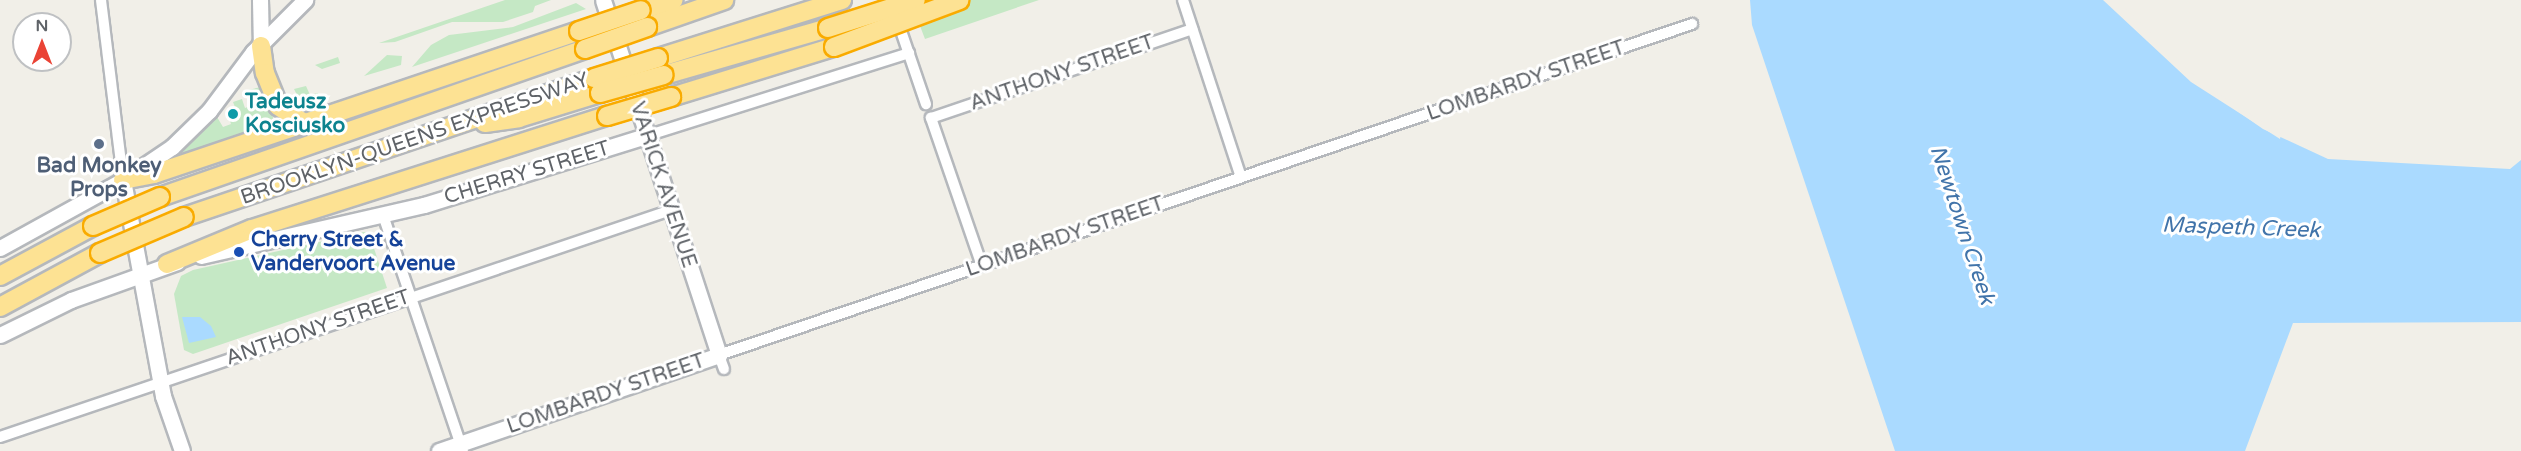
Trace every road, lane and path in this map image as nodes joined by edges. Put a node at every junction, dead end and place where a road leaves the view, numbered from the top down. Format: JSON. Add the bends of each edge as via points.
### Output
{"nodes":[{"id":1,"x":101,"y":0,"type":"edge"},
{"id":2,"x":260,"y":0,"type":"edge"},
{"id":3,"x":305,"y":0,"type":"edge"},
{"id":4,"x":603,"y":0,"type":"edge"},
{"id":5,"x":673,"y":0,"type":"edge"},
{"id":6,"x":724,"y":0,"type":"edge"},
{"id":7,"x":842,"y":0,"type":"edge"},
{"id":8,"x":891,"y":0,"type":"edge"},
{"id":9,"x":916,"y":0,"type":"edge"},
{"id":10,"x":960,"y":0,"type":"edge"},
{"id":11,"x":1183,"y":0,"type":"edge"},
{"id":12,"x":644,"y":19,"type":"junction"},
{"id":13,"x":1692,"y":24,"type":"dead end"},
{"id":14,"x":1192,"y":28,"type":"junction"},
{"id":15,"x":261,"y":46,"type":"junction"},
{"id":16,"x":909,"y":53,"type":"junction"},
{"id":17,"x":661,"y":67,"type":"junction"},
{"id":18,"x":926,"y":104,"type":"dead end"},
{"id":19,"x":306,"y":124,"type":"junction"},
{"id":20,"x":646,"y":136,"type":"junction"},
{"id":21,"x":1241,"y":177,"type":"junction"},
{"id":22,"x":123,"y":180,"type":"junction"},
{"id":23,"x":671,"y":210,"type":"junction"},
{"id":24,"x":383,"y":215,"type":"junction"},
{"id":25,"x":0,"y":248,"type":"edge"},
{"id":26,"x":167,"y":264,"type":"junction"},
{"id":27,"x":982,"y":266,"type":"junction"},
{"id":28,"x":140,"y":274,"type":"junction"},
{"id":29,"x":0,"y":276,"type":"edge"},
{"id":30,"x":410,"y":297,"type":"junction"},
{"id":31,"x":0,"y":307,"type":"edge"},
{"id":32,"x":0,"y":335,"type":"edge"},
{"id":33,"x":722,"y":362,"type":"junction"},
{"id":34,"x":160,"y":382,"type":"junction"},
{"id":35,"x":0,"y":437,"type":"edge"},
{"id":36,"x":462,"y":447,"type":"edge"},
{"id":37,"x":182,"y":451,"type":"edge"},
{"id":38,"x":439,"y":451,"type":"edge"}],
"edges":[{"from":1,"to":22,"type":"street"},
{"from":2,"to":15,"type":"main road"},
{"from":3,"to":15,"type":"main road"},
{"from":4,"to":20,"type":"main road","name":"VARICK AVENUE"},
{"from":5,"to":12,"type":"highway"},
{"from":6,"to":12,"type":"highway","name":"BROOKLYN-QUEENS EXPRESSWAY"},
{"from":7,"to":17,"type":"highway"},
{"from":8,"to":16,"type":"street"},
{"from":9,"to":17,"type":"highway","bridge":true,"via":[[828,28]]},
{"from":10,"to":26,"type":"highway","bridge":true,"via":[[834,47],[252,229]]},
{"from":11,"to":14,"type":"street"},
{"from":12,"to":19,"type":"highway","bridge":true,"via":[[579,31]]},
{"from":12,"to":29,"type":"highway","name":"BROOKLYN-QUEENS EXPRESSWAY","bridge":true,"via":[[585,49],[160,197],[93,226]]},
{"from":13,"to":21,"type":"street","name":"LOMBARDY STREET"},
{"from":14,"to":21,"type":"street"},
{"from":14,"to":27,"type":"street","name":"ANTHONY STREET","via":[[931,118]]},
{"from":15,"to":19,"type":"highway","via":[[278,106]]},
{"from":15,"to":22,"type":"main road","via":[[193,128]]},
{"from":16,"to":18,"type":"street"},
{"from":16,"to":20,"type":"street","name":"CHERRY STREET"},
{"from":17,"to":31,"type":"highway","name":"BROOKLYN-QUEENS EXPRESSWAY","bridge":true,"via":[[597,86],[519,118],[460,126],[184,217],[100,253]]},
{"from":19,"to":22,"type":"highway","via":[[154,174]]},
{"from":20,"to":23,"type":"main road","name":"VARICK AVENUE"},
{"from":20,"to":24,"type":"main road","name":"CHERRY STREET"},
{"from":21,"to":27,"type":"street","name":"LOMBARDY STREET"},
{"from":22,"to":25,"type":"main road"},
{"from":22,"to":28,"type":"main road"},
{"from":23,"to":30,"type":"street","name":"ANTHONY STREET"},
{"from":23,"to":33,"type":"main road","name":"VARICK AVENUE"},
{"from":24,"to":26,"type":"main road","name":"CHERRY STREET"},
{"from":24,"to":30,"type":"street"},
{"from":26,"to":28,"type":"main road","name":"CHERRY STREET"},
{"from":27,"to":33,"type":"street","name":"LOMBARDY STREET"},
{"from":28,"to":32,"type":"main road","name":"CHERRY STREET","via":[[50,309]]},
{"from":28,"to":34,"type":"main road"},
{"from":30,"to":34,"type":"street","name":"ANTHONY STREET"},
{"from":30,"to":36,"type":"street"},
{"from":33,"to":36,"type":"main road","name":"LOMBARDY STREET"},
{"from":34,"to":35,"type":"street","name":"ANTHONY STREET"},
{"from":34,"to":37,"type":"main road"},
{"from":36,"to":38,"type":"main road","name":"LOMBARDY STREET"}]}
